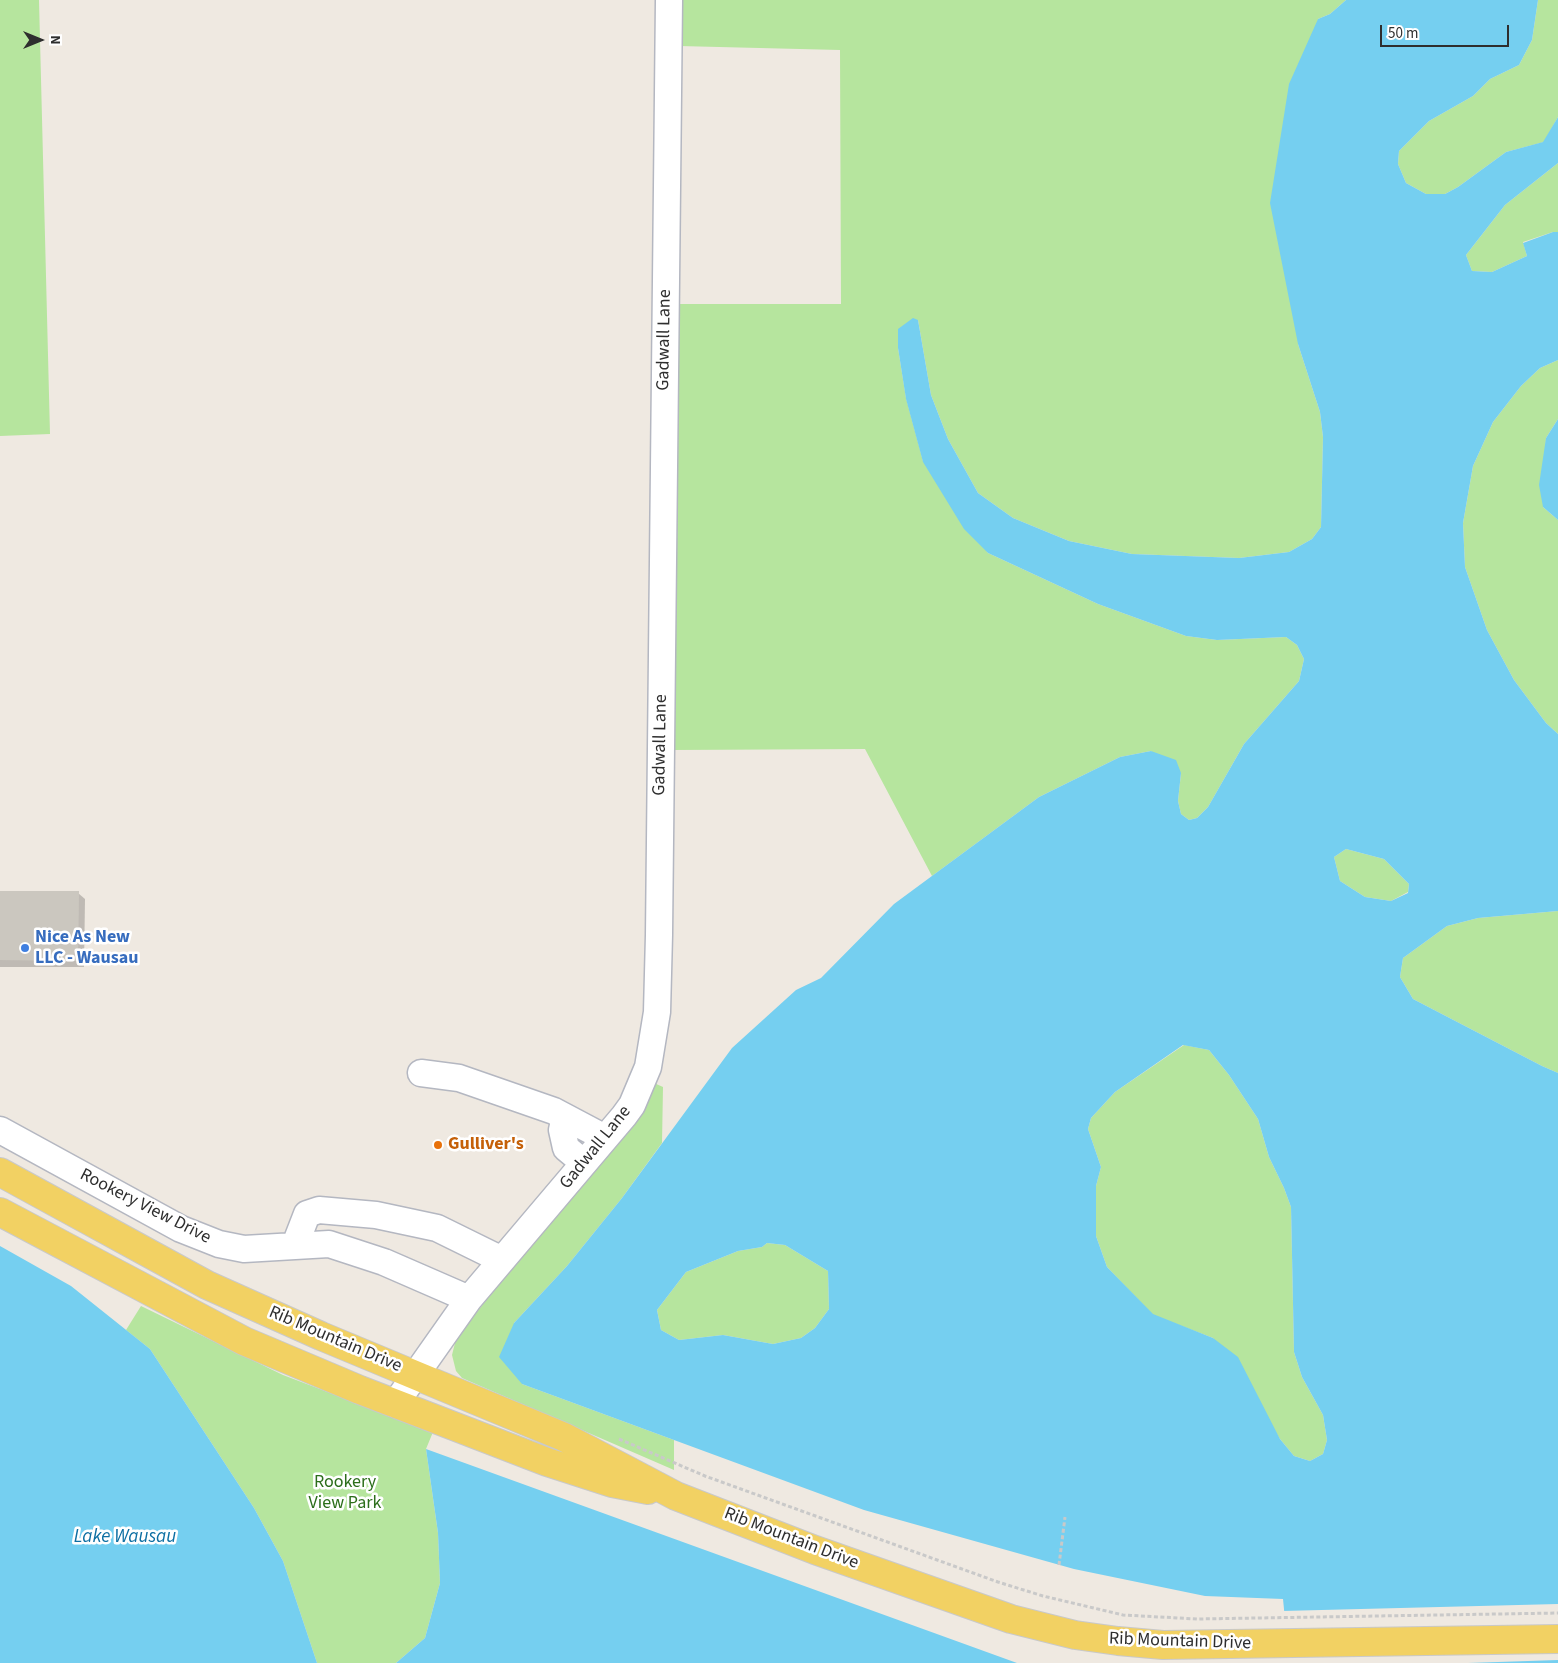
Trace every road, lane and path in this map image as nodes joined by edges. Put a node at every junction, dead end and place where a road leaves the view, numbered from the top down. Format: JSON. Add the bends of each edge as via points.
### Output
{"nodes":[{"id":1,"x":670,"y":0,"type":"edge"},
{"id":2,"x":421,"y":1073,"type":"dead end"},
{"id":3,"x":565,"y":1117,"type":"junction"},
{"id":4,"x":0,"y":1130,"type":"edge"},
{"id":5,"x":605,"y":1138,"type":"junction"},
{"id":6,"x":584,"y":1163,"type":"junction"},
{"id":7,"x":0,"y":1172,"type":"edge"},
{"id":8,"x":0,"y":1212,"type":"edge"},
{"id":9,"x":295,"y":1245,"type":"junction"},
{"id":10,"x":502,"y":1260,"type":"junction"},
{"id":11,"x":469,"y":1299,"type":"junction"},
{"id":12,"x":414,"y":1374,"type":"junction"},
{"id":13,"x":395,"y":1404,"type":"junction"},
{"id":14,"x":612,"y":1436,"type":"dead end"},
{"id":15,"x":676,"y":1496,"type":"junction"},
{"id":16,"x":1065,"y":1516,"type":"dead end"},
{"id":17,"x":1059,"y":1565,"type":"dead end"},
{"id":18,"x":1558,"y":1613,"type":"edge"},
{"id":19,"x":1558,"y":1639,"type":"edge"}],
"edges":[{"from":1,"to":5,"type":"street","name":"Gadwall Lane","via":[[657,1012],[645,1078],[632,1105]]},
{"from":2,"to":3,"type":"street","via":[[459,1078]]},
{"from":3,"to":5,"type":"street"},
{"from":3,"to":6,"type":"street","via":[[562,1130],[566,1148]]},
{"from":4,"to":9,"type":"street","name":"Rookery View Drive","via":[[181,1229],[219,1244],[244,1249]]},
{"from":5,"to":6,"type":"street","name":"Gadwall Lane"},
{"from":6,"to":10,"type":"street","name":"Gadwall Lane"},
{"from":7,"to":12,"type":"main road","name":"Rib Mountain Drive","via":[[207,1285]]},
{"from":8,"to":13,"type":"main road","name":"Rib Mountain Drive","via":[[244,1341]]},
{"from":9,"to":10,"type":"street","via":[[307,1214],[319,1210],[376,1215],[437,1228]]},
{"from":9,"to":11,"type":"street","name":"Rookery View Drive","via":[[328,1244],[384,1262]]},
{"from":10,"to":11,"type":"street","name":"Gadwall Lane"},
{"from":11,"to":12,"type":"street","name":"Gadwall Lane"},
{"from":12,"to":13,"type":"street","name":"Gadwall Lane"},
{"from":12,"to":15,"type":"main road","name":"Rib Mountain Drive","via":[[564,1437]]},
{"from":13,"to":15,"type":"main road","name":"Rib Mountain Drive","via":[[589,1476]]},
{"from":14,"to":18,"type":"path","via":[[705,1476],[901,1548],[1043,1596],[1123,1615],[1197,1619]]},
{"from":15,"to":19,"type":"main road","name":"Rib Mountain Drive","via":[[815,1550],[982,1609],[1090,1638],[1168,1645]]},
{"from":16,"to":17,"type":"path"}]}
